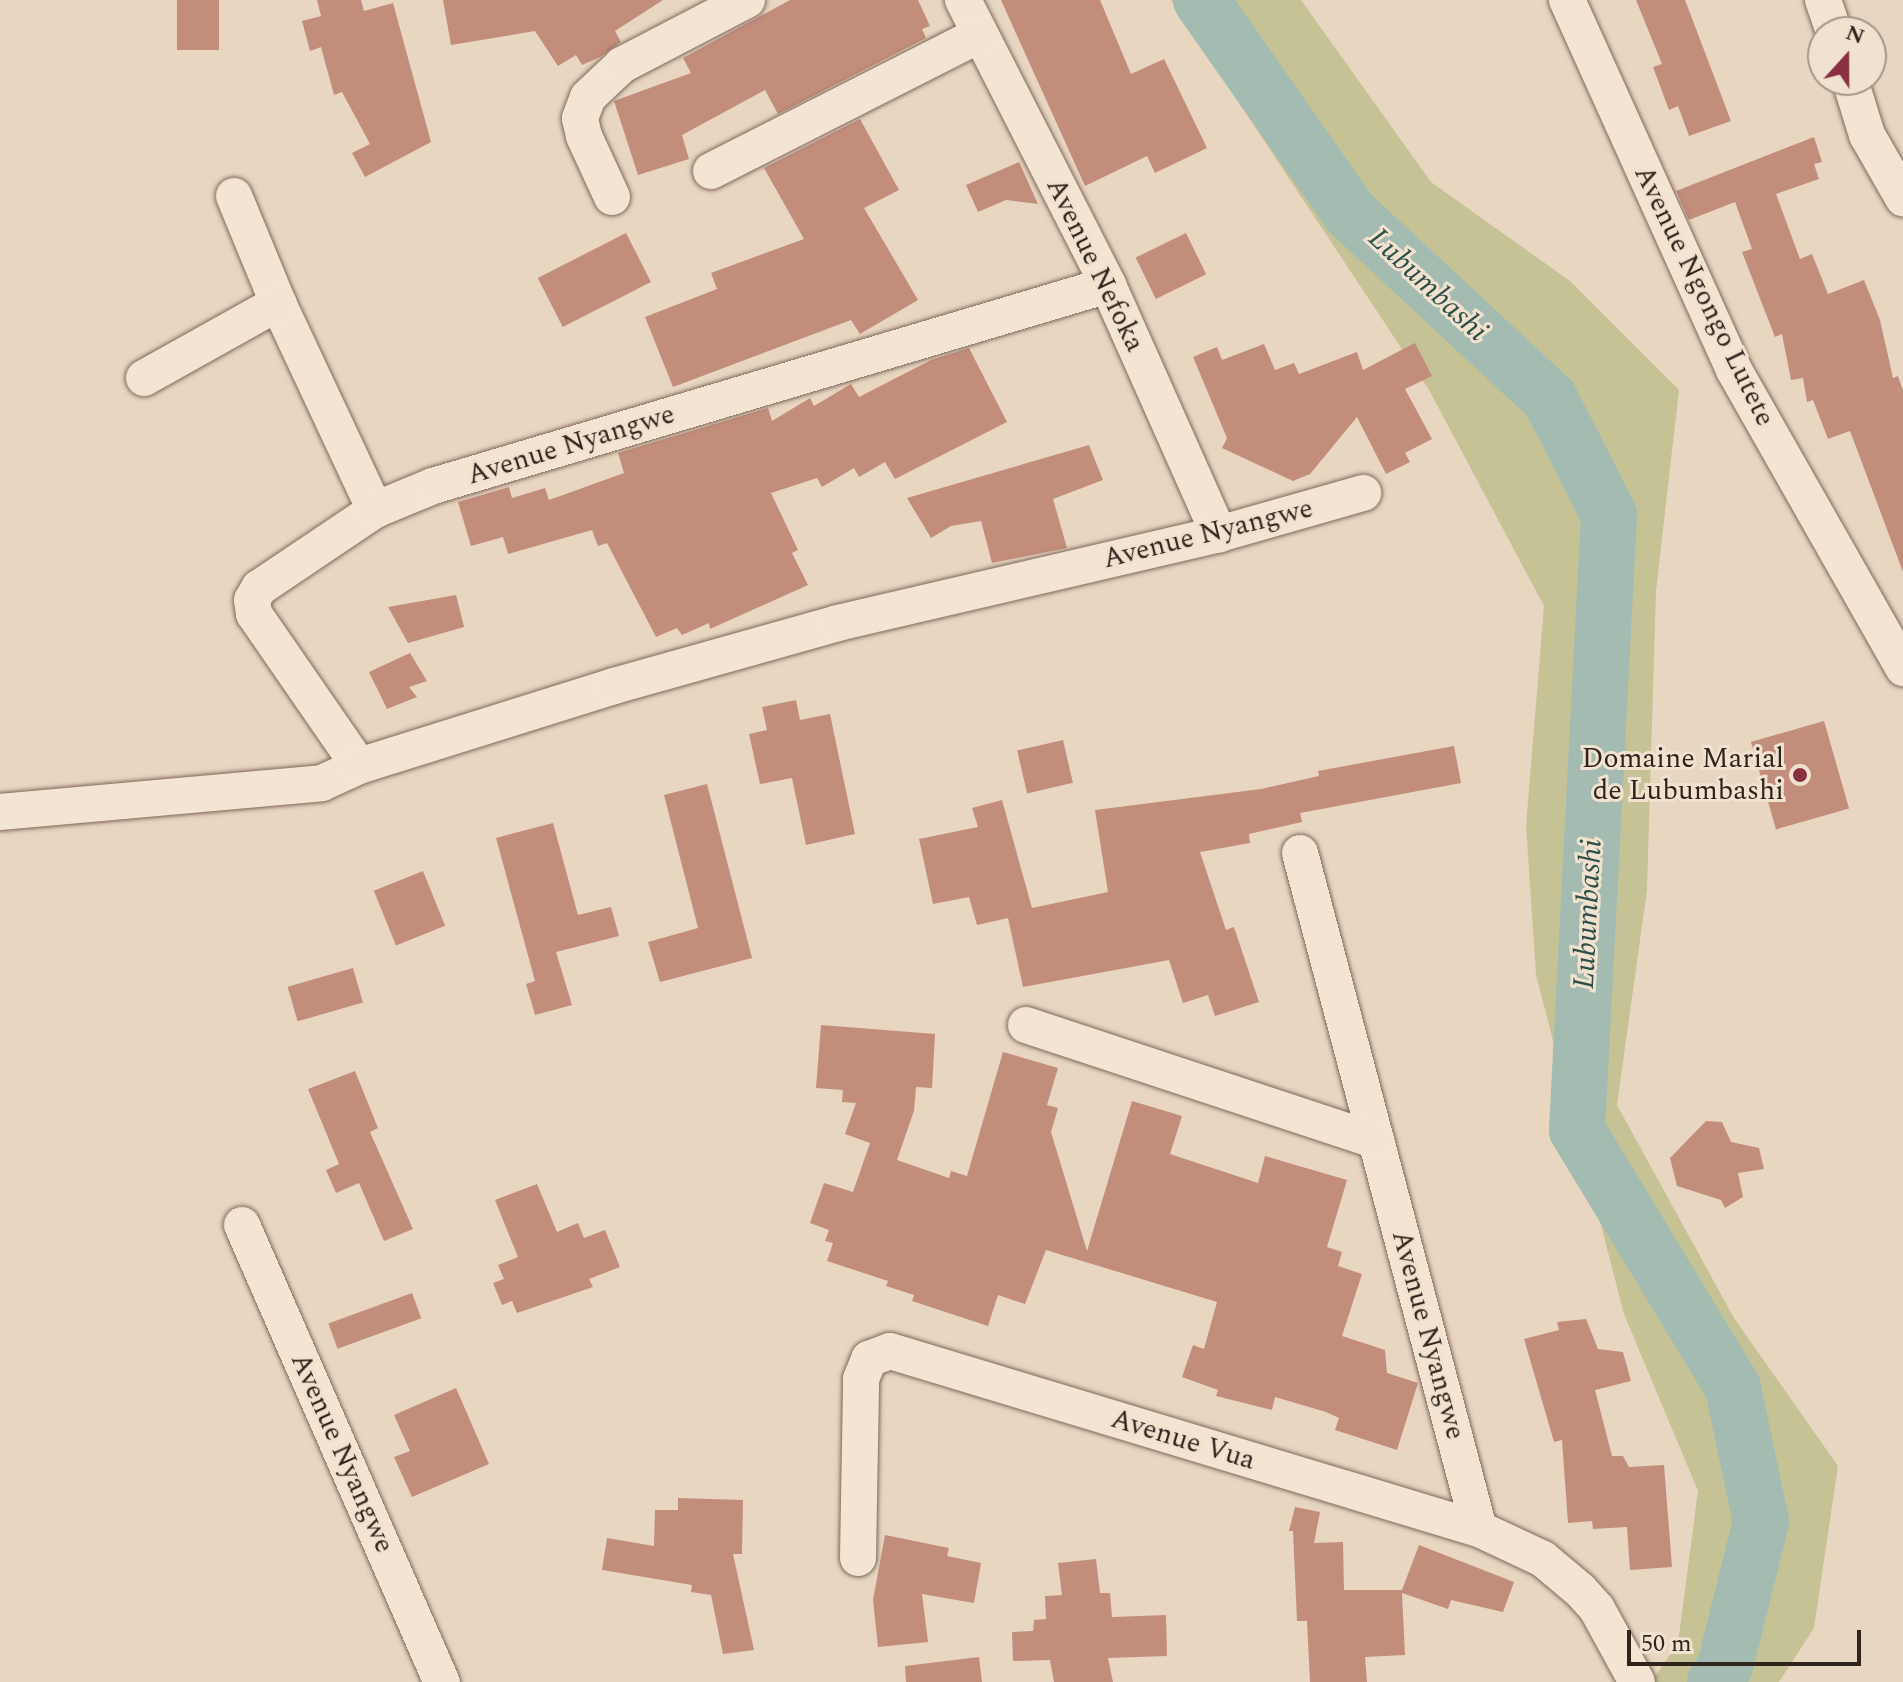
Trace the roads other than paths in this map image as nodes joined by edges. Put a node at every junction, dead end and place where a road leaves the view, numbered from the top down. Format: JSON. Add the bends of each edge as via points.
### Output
{"nodes":[{"id":1,"x":747,"y":0,"type":"edge"},
{"id":2,"x":963,"y":0,"type":"edge"},
{"id":3,"x":1567,"y":0,"type":"edge"},
{"id":4,"x":979,"y":35,"type":"junction"},
{"id":5,"x":1855,"y":96,"type":"edge"},
{"id":6,"x":711,"y":171,"type":"dead end"},
{"id":7,"x":234,"y":196,"type":"dead end"},
{"id":8,"x":612,"y":197,"type":"dead end"},
{"id":9,"x":1903,"y":198,"type":"edge"},
{"id":10,"x":1108,"y":285,"type":"junction"},
{"id":11,"x":278,"y":303,"type":"junction"},
{"id":12,"x":144,"y":378,"type":"dead end"},
{"id":13,"x":1363,"y":493,"type":"dead end"},
{"id":14,"x":375,"y":510,"type":"junction"},
{"id":15,"x":1219,"y":534,"type":"junction"},
{"id":16,"x":1903,"y":668,"type":"edge"},
{"id":17,"x":359,"y":766,"type":"junction"},
{"id":18,"x":0,"y":812,"type":"edge"},
{"id":19,"x":1300,"y":853,"type":"dead end"},
{"id":20,"x":1026,"y":1025,"type":"dead end"},
{"id":21,"x":1376,"y":1141,"type":"junction"},
{"id":22,"x":242,"y":1225,"type":"dead end"},
{"id":23,"x":1479,"y":1529,"type":"junction"},
{"id":24,"x":858,"y":1558,"type":"dead end"},
{"id":25,"x":1626,"y":1680,"type":"edge"},
{"id":26,"x":442,"y":1682,"type":"edge"}],
"edges":[{"from":1,"to":8,"type":"street","via":[[622,65],[588,97],[580,118],[584,136]]},
{"from":2,"to":4,"type":"street","name":"Avenue Nefoka"},
{"from":3,"to":16,"type":"street","name":"Avenue Ngongo Lutete","via":[[1734,370]]},
{"from":4,"to":6,"type":"street"},
{"from":4,"to":10,"type":"street","name":"Avenue Nefoka"},
{"from":5,"to":9,"type":"street","via":[[1867,135]]},
{"from":7,"to":11,"type":"street"},
{"from":10,"to":14,"type":"street","name":"Avenue Nyangwe","via":[[433,486]]},
{"from":10,"to":15,"type":"street","name":"Avenue Nefoka"},
{"from":11,"to":12,"type":"street"},
{"from":11,"to":14,"type":"street"},
{"from":13,"to":15,"type":"street","name":"Avenue Nyangwe"},
{"from":14,"to":17,"type":"street","name":"Avenue Nyangwe","via":[[259,588],[252,600],[254,614]]},
{"from":15,"to":17,"type":"street","name":"Avenue Nyangwe","via":[[838,623]]},
{"from":17,"to":18,"type":"street","name":"Avenue Nyangwe","via":[[322,783]]},
{"from":19,"to":21,"type":"street","name":"Avenue Nyangwe"},
{"from":20,"to":21,"type":"street"},
{"from":21,"to":23,"type":"street","name":"Avenue Nyangwe"},
{"from":22,"to":26,"type":"street","name":"Avenue Nyangwe"},
{"from":23,"to":24,"type":"street","name":"Avenue Vua","via":[[890,1351],[869,1359],[861,1379]]},
{"from":23,"to":25,"type":"street","name":"Avenue Vua","via":[[1543,1559],[1580,1590],[1608,1628]]}]}
